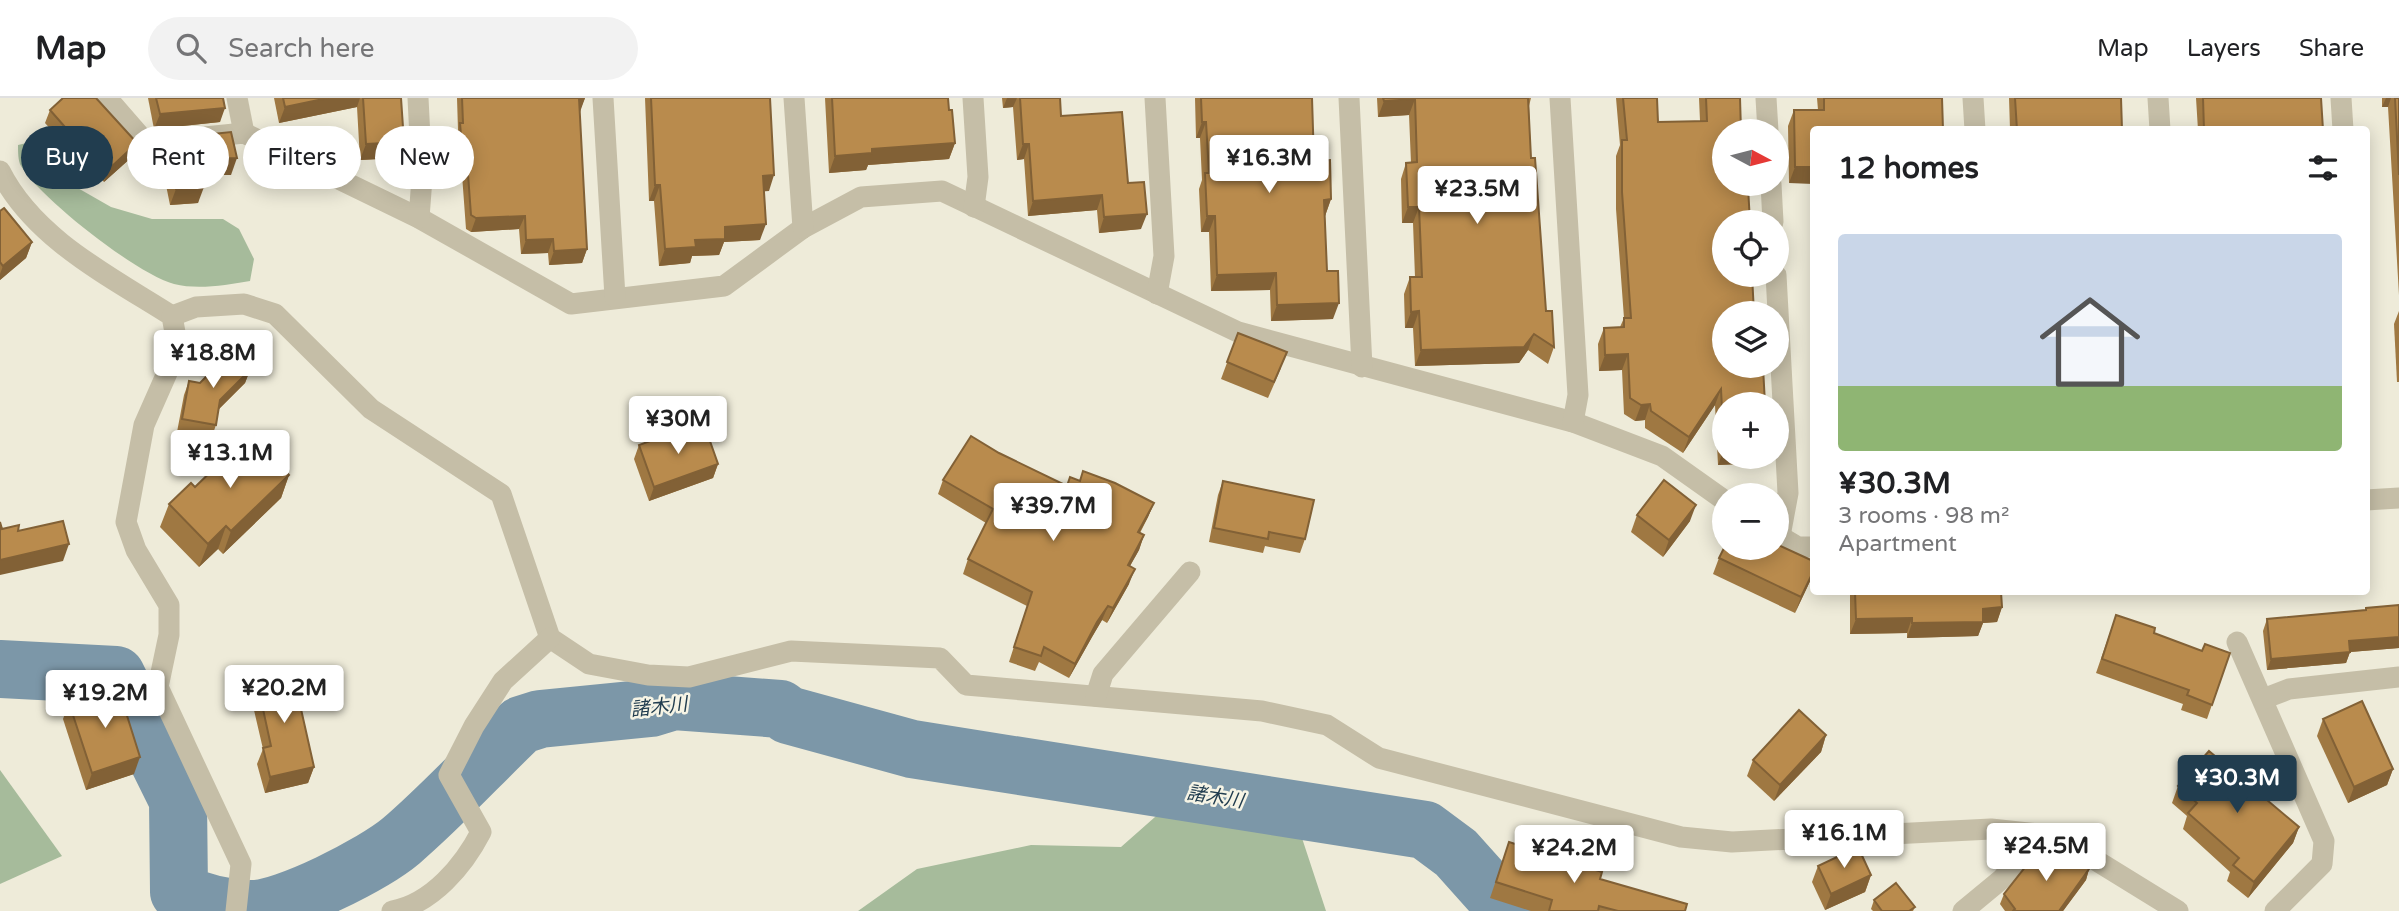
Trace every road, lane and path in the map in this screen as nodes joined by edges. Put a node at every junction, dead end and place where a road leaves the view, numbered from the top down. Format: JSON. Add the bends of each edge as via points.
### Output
{"nodes":[{"id":1,"x":107,"y":98,"type":"edge"},
{"id":2,"x":237,"y":98,"type":"edge"},
{"id":3,"x":418,"y":98,"type":"edge"},
{"id":4,"x":603,"y":98,"type":"edge"},
{"id":5,"x":794,"y":98,"type":"edge"},
{"id":6,"x":973,"y":98,"type":"edge"},
{"id":7,"x":1155,"y":98,"type":"edge"},
{"id":8,"x":1349,"y":98,"type":"edge"},
{"id":9,"x":1560,"y":98,"type":"edge"},
{"id":10,"x":1766,"y":98,"type":"edge"},
{"id":11,"x":1973,"y":98,"type":"edge"},
{"id":12,"x":2158,"y":98,"type":"edge"},
{"id":13,"x":2341,"y":98,"type":"edge"},
{"id":14,"x":1767,"y":119,"type":"edge"},
{"id":15,"x":1975,"y":126,"type":"edge"},
{"id":16,"x":2160,"y":126,"type":"edge"},
{"id":17,"x":2343,"y":126,"type":"edge"},
{"id":18,"x":243,"y":128,"type":"edge"},
{"id":19,"x":243,"y":133,"type":"edge"},
{"id":20,"x":0,"y":172,"type":"edge"},
{"id":21,"x":359,"y":189,"type":"edge"},
{"id":22,"x":974,"y":206,"type":"junction"},
{"id":23,"x":419,"y":218,"type":"junction"},
{"id":24,"x":803,"y":228,"type":"junction"},
{"id":25,"x":1777,"y":287,"type":"edge"},
{"id":26,"x":1157,"y":294,"type":"junction"},
{"id":27,"x":615,"y":297,"type":"junction"},
{"id":28,"x":172,"y":316,"type":"junction"},
{"id":29,"x":1362,"y":367,"type":"junction"},
{"id":30,"x":1573,"y":422,"type":"junction"},
{"id":31,"x":1787,"y":483,"type":"edge"},
{"id":32,"x":1712,"y":491,"type":"edge"},
{"id":33,"x":2399,"y":498,"type":"edge"},
{"id":34,"x":2370,"y":500,"type":"edge"},
{"id":35,"x":1789,"y":542,"type":"edge"},
{"id":36,"x":1810,"y":547,"type":"edge"},
{"id":37,"x":1190,"y":572,"type":"dead end"},
{"id":38,"x":550,"y":638,"type":"junction"},
{"id":39,"x":2238,"y":642,"type":"dead end"},
{"id":40,"x":2399,"y":677,"type":"edge"},
{"id":41,"x":1096,"y":696,"type":"junction"},
{"id":42,"x":2263,"y":699,"type":"junction"},
{"id":43,"x":2039,"y":834,"type":"junction"},
{"id":44,"x":399,"y":910,"type":"edge"},
{"id":45,"x":236,"y":911,"type":"edge"},
{"id":46,"x":1963,"y":911,"type":"edge"},
{"id":47,"x":2178,"y":911,"type":"edge"},
{"id":48,"x":2275,"y":911,"type":"edge"}],
"edges":[{"from":1,"to":19,"type":"street","via":[[146,143]]},
{"from":2,"to":18,"type":"street"},
{"from":3,"to":23,"type":"street"},
{"from":4,"to":27,"type":"street"},
{"from":5,"to":24,"type":"street"},
{"from":6,"to":22,"type":"street","via":[[978,177]]},
{"from":7,"to":26,"type":"street","via":[[1164,256]]},
{"from":8,"to":29,"type":"street"},
{"from":9,"to":30,"type":"street","via":[[1578,395]]},
{"from":10,"to":14,"type":"street"},
{"from":11,"to":15,"type":"street"},
{"from":12,"to":16,"type":"street"},
{"from":13,"to":17,"type":"street"},
{"from":20,"to":28,"type":"street","via":[[37,221],[77,256]]},
{"from":21,"to":23,"type":"street"},
{"from":22,"to":24,"type":"street","via":[[942,191],[861,197]]},
{"from":22,"to":26,"type":"street"},
{"from":23,"to":27,"type":"street","via":[[570,304]]},
{"from":24,"to":27,"type":"street","via":[[724,286]]},
{"from":25,"to":31,"type":"street"},
{"from":26,"to":29,"type":"street","via":[[1238,332]]},
{"from":28,"to":38,"type":"street","via":[[196,307],[244,304],[275,314],[371,409],[500,494]]},
{"from":28,"to":45,"type":"street","via":[[176,338],[167,373],[144,425],[126,522],[136,550],[169,605],[169,635],[158,687],[241,864]]},
{"from":29,"to":30,"type":"street"},
{"from":30,"to":32,"type":"street","via":[[1662,456]]},
{"from":33,"to":34,"type":"street"},
{"from":35,"to":36,"type":"street"},
{"from":37,"to":41,"type":"street","via":[[1103,674]]},
{"from":38,"to":41,"type":"street","via":[[589,664],[648,675],[689,677],[791,651],[940,657],[967,685]]},
{"from":38,"to":44,"type":"street","via":[[503,681],[449,775],[481,832],[467,859],[429,894]]},
{"from":39,"to":42,"type":"street"},
{"from":40,"to":42,"type":"street","via":[[2289,689]]},
{"from":41,"to":43,"type":"street","via":[[1262,711],[1327,725],[1379,758],[1681,837],[1732,842],[1991,829]]},
{"from":42,"to":48,"type":"street","via":[[2324,841],[2322,864]]},
{"from":43,"to":46,"type":"street","via":[[2003,878]]},
{"from":43,"to":47,"type":"street","via":[[2071,845]]}]}
